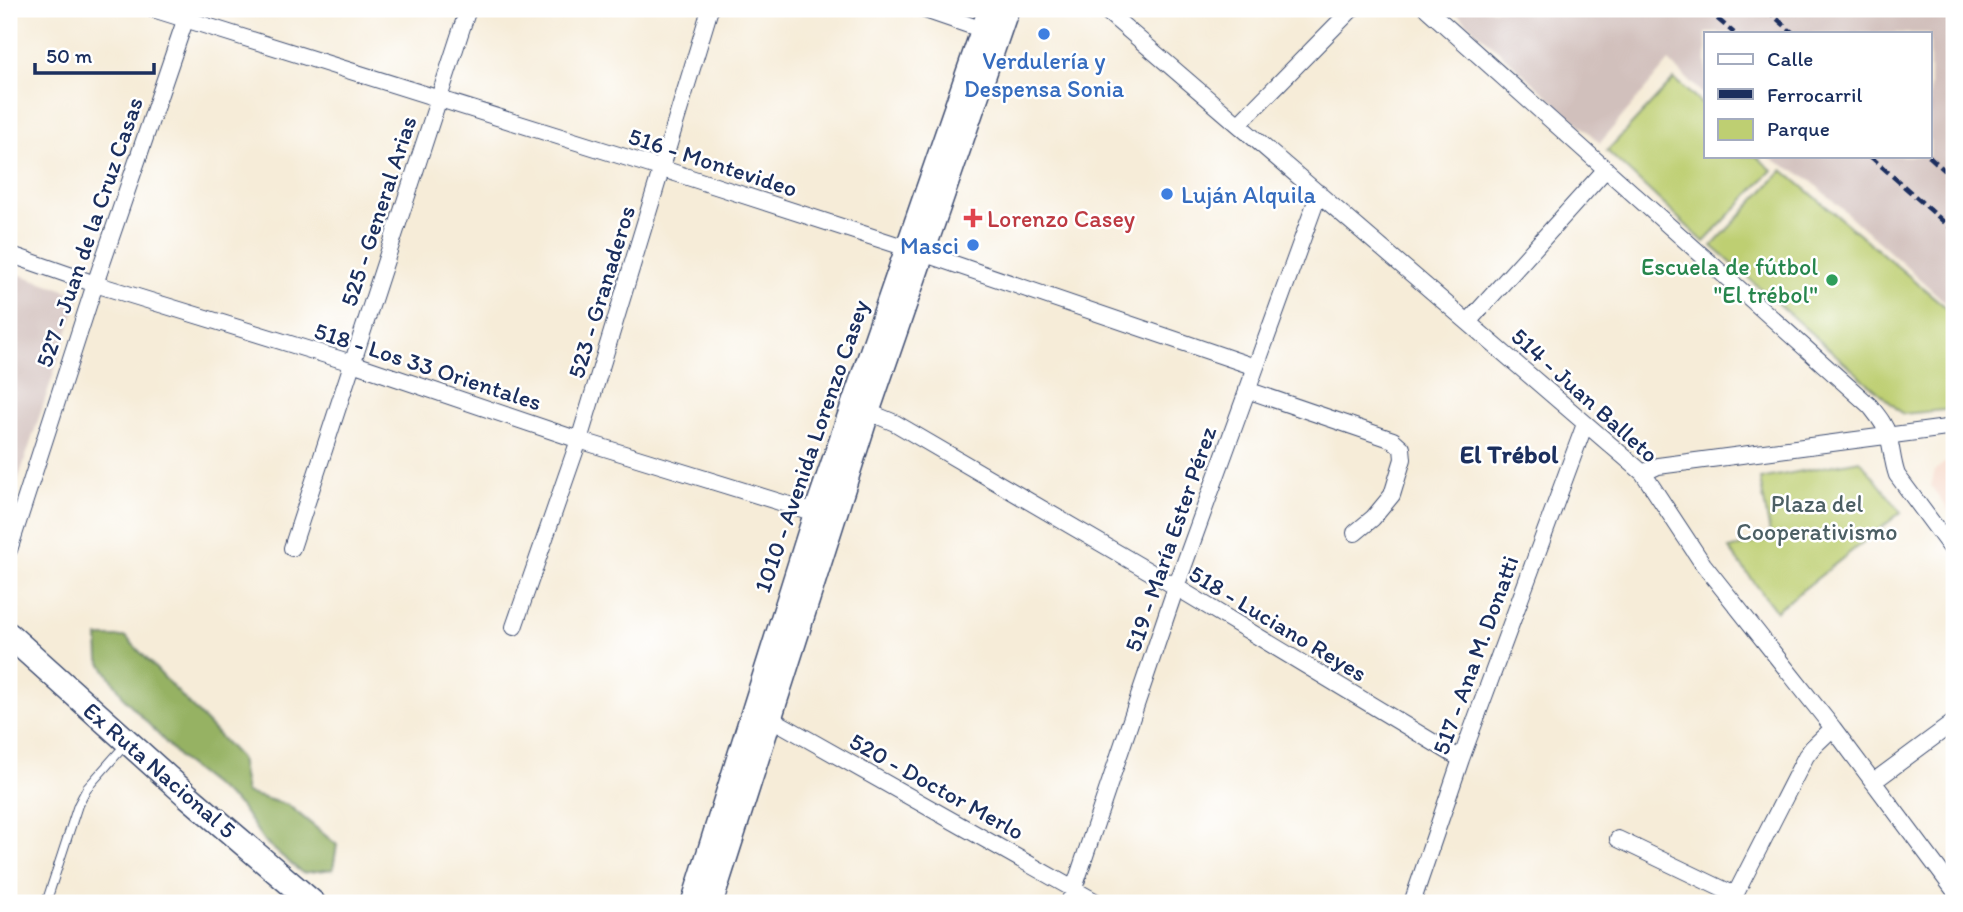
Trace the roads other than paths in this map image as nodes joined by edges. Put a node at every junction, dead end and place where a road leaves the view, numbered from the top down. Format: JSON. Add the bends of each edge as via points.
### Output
{"nodes":[{"id":1,"x":153,"y":9,"type":"edge"},
{"id":2,"x":468,"y":9,"type":"edge"},
{"id":3,"x":710,"y":9,"type":"edge"},
{"id":4,"x":922,"y":9,"type":"edge"},
{"id":5,"x":989,"y":9,"type":"edge"},
{"id":6,"x":1008,"y":9,"type":"edge"},
{"id":7,"x":1104,"y":9,"type":"edge"},
{"id":8,"x":1352,"y":9,"type":"edge"},
{"id":9,"x":1427,"y":9,"type":"edge"},
{"id":10,"x":187,"y":14,"type":"edge"},
{"id":11,"x":989,"y":32,"type":"junction"},
{"id":12,"x":439,"y":97,"type":"junction"},
{"id":13,"x":1239,"y":124,"type":"junction"},
{"id":14,"x":663,"y":169,"type":"junction"},
{"id":15,"x":1606,"y":169,"type":"junction"},
{"id":16,"x":1318,"y":192,"type":"junction"},
{"id":17,"x":914,"y":251,"type":"junction"},
{"id":18,"x":9,"y":254,"type":"edge"},
{"id":19,"x":95,"y":284,"type":"junction"},
{"id":20,"x":1468,"y":322,"type":"junction"},
{"id":21,"x":352,"y":363,"type":"junction"},
{"id":22,"x":1255,"y":366,"type":"junction"},
{"id":23,"x":1247,"y":390,"type":"junction"},
{"id":24,"x":860,"y":408,"type":"junction"},
{"id":25,"x":1585,"y":424,"type":"junction"},
{"id":26,"x":1954,"y":427,"type":"edge"},
{"id":27,"x":1889,"y":436,"type":"junction"},
{"id":28,"x":579,"y":440,"type":"junction"},
{"id":29,"x":1643,"y":474,"type":"junction"},
{"id":30,"x":825,"y":516,"type":"junction"},
{"id":31,"x":1355,"y":533,"type":"dead end"},
{"id":32,"x":292,"y":548,"type":"dead end"},
{"id":33,"x":9,"y":551,"type":"edge"},
{"id":34,"x":1954,"y":552,"type":"edge"},
{"id":35,"x":1176,"y":587,"type":"junction"},
{"id":36,"x":514,"y":627,"type":"dead end"},
{"id":37,"x":9,"y":635,"type":"edge"},
{"id":38,"x":751,"y":711,"type":"junction"},
{"id":39,"x":772,"y":719,"type":"junction"},
{"id":40,"x":1954,"y":722,"type":"edge"},
{"id":41,"x":1833,"y":728,"type":"junction"},
{"id":42,"x":128,"y":742,"type":"junction"},
{"id":43,"x":1461,"y":759,"type":"junction"},
{"id":44,"x":1873,"y":782,"type":"junction"},
{"id":45,"x":1618,"y":839,"type":"dead end"},
{"id":46,"x":1954,"y":890,"type":"edge"},
{"id":47,"x":1071,"y":896,"type":"edge"},
{"id":48,"x":1733,"y":899,"type":"edge"},
{"id":49,"x":46,"y":903,"type":"edge"},
{"id":50,"x":313,"y":903,"type":"edge"},
{"id":51,"x":692,"y":903,"type":"edge"},
{"id":52,"x":712,"y":903,"type":"edge"},
{"id":53,"x":1098,"y":903,"type":"edge"},
{"id":54,"x":1412,"y":903,"type":"edge"}],
"edges":[{"from":1,"to":10,"type":"street","name":"516 - Montevideo"},
{"from":2,"to":12,"type":"street","name":"525 - General Arias"},
{"from":3,"to":14,"type":"street","name":"523 - Granaderos"},
{"from":4,"to":11,"type":"street"},
{"from":5,"to":11,"type":"main road","name":"1010 - Avenida Lorenzo Casey"},
{"from":6,"to":11,"type":"main road","name":"1010 - Avenida Lorenzo Casey"},
{"from":7,"to":13,"type":"street","name":"514 - Juan Balleto"},
{"from":8,"to":13,"type":"street"},
{"from":9,"to":15,"type":"street"},
{"from":10,"to":12,"type":"street","name":"516 - Montevideo"},
{"from":10,"to":19,"type":"street","name":"527 - Juan de la Cruz Casas"},
{"from":11,"to":17,"type":"main road","name":"1010 - Avenida Lorenzo Casey"},
{"from":12,"to":14,"type":"street","name":"516 - Montevideo"},
{"from":12,"to":21,"type":"street","name":"525 - General Arias"},
{"from":13,"to":16,"type":"street","name":"514 - Juan Balleto"},
{"from":14,"to":17,"type":"street","name":"516 - Montevideo"},
{"from":14,"to":28,"type":"street","name":"523 - Granaderos"},
{"from":15,"to":20,"type":"street"},
{"from":15,"to":27,"type":"street","via":[[1870,406]]},
{"from":16,"to":20,"type":"street","name":"514 - Juan Balleto"},
{"from":16,"to":22,"type":"street","name":"519 - María Ester Pérez"},
{"from":17,"to":22,"type":"street","name":"516 - Montevideo"},
{"from":17,"to":24,"type":"main road","name":"1010 - Avenida Lorenzo Casey"},
{"from":18,"to":19,"type":"street","name":"518 - Los 33 Orientales"},
{"from":19,"to":21,"type":"street","name":"518 - Los 33 Orientales"},
{"from":19,"to":33,"type":"street","name":"527 - Juan de la Cruz Casas"},
{"from":20,"to":25,"type":"street","name":"514 - Juan Balleto"},
{"from":21,"to":28,"type":"street","name":"518 - Los 33 Orientales"},
{"from":21,"to":32,"type":"street","name":"525 - General Arias"},
{"from":22,"to":23,"type":"street","name":"519 - María Ester Pérez"},
{"from":23,"to":31,"type":"street","via":[[1393,440],[1402,448],[1392,495]]},
{"from":23,"to":35,"type":"street","name":"519 - María Ester Pérez"},
{"from":24,"to":30,"type":"main road","name":"1010 - Avenida Lorenzo Casey"},
{"from":24,"to":35,"type":"street","name":"518 - Luciano Reyes","via":[[895,423]]},
{"from":25,"to":29,"type":"street","name":"514 - Juan Balleto"},
{"from":25,"to":43,"type":"street","name":"517 - Ana M. Donatti"},
{"from":26,"to":27,"type":"street"},
{"from":27,"to":29,"type":"street","via":[[1658,466]]},
{"from":27,"to":34,"type":"street","via":[[1897,475]]},
{"from":28,"to":30,"type":"street","name":"518 - Los 33 Orientales"},
{"from":28,"to":36,"type":"street","name":"523 - Granaderos"},
{"from":29,"to":41,"type":"street","name":"514 - Juan Balleto","via":[[1703,564]]},
{"from":30,"to":38,"type":"main road","name":"1010 - Avenida Lorenzo Casey"},
{"from":30,"to":39,"type":"main road","name":"1010 - Avenida Lorenzo Casey"},
{"from":35,"to":43,"type":"street","name":"518 - Luciano Reyes"},
{"from":35,"to":47,"type":"street","name":"519 - María Ester Pérez"},
{"from":37,"to":42,"type":"main road","name":"Ex Ruta Nacional 5"},
{"from":38,"to":39,"type":"street","name":"520 - Doctor Merlo"},
{"from":38,"to":51,"type":"main road","name":"1010 - Avenida Lorenzo Casey"},
{"from":39,"to":47,"type":"street","name":"520 - Doctor Merlo"},
{"from":39,"to":52,"type":"main road","name":"1010 - Avenida Lorenzo Casey"},
{"from":40,"to":44,"type":"street"},
{"from":41,"to":44,"type":"street","name":"514 - Juan Balleto"},
{"from":41,"to":48,"type":"street","via":[[1806,756]]},
{"from":42,"to":49,"type":"lane","via":[[78,805]]},
{"from":42,"to":50,"type":"main road","name":"Ex Ruta Nacional 5"},
{"from":43,"to":54,"type":"street","name":"517 - Ana M. Donatti"},
{"from":44,"to":46,"type":"street","name":"514 - Juan Balleto"},
{"from":45,"to":48,"type":"street"},
{"from":47,"to":53,"type":"street","name":"520 - Doctor Merlo"}]}
